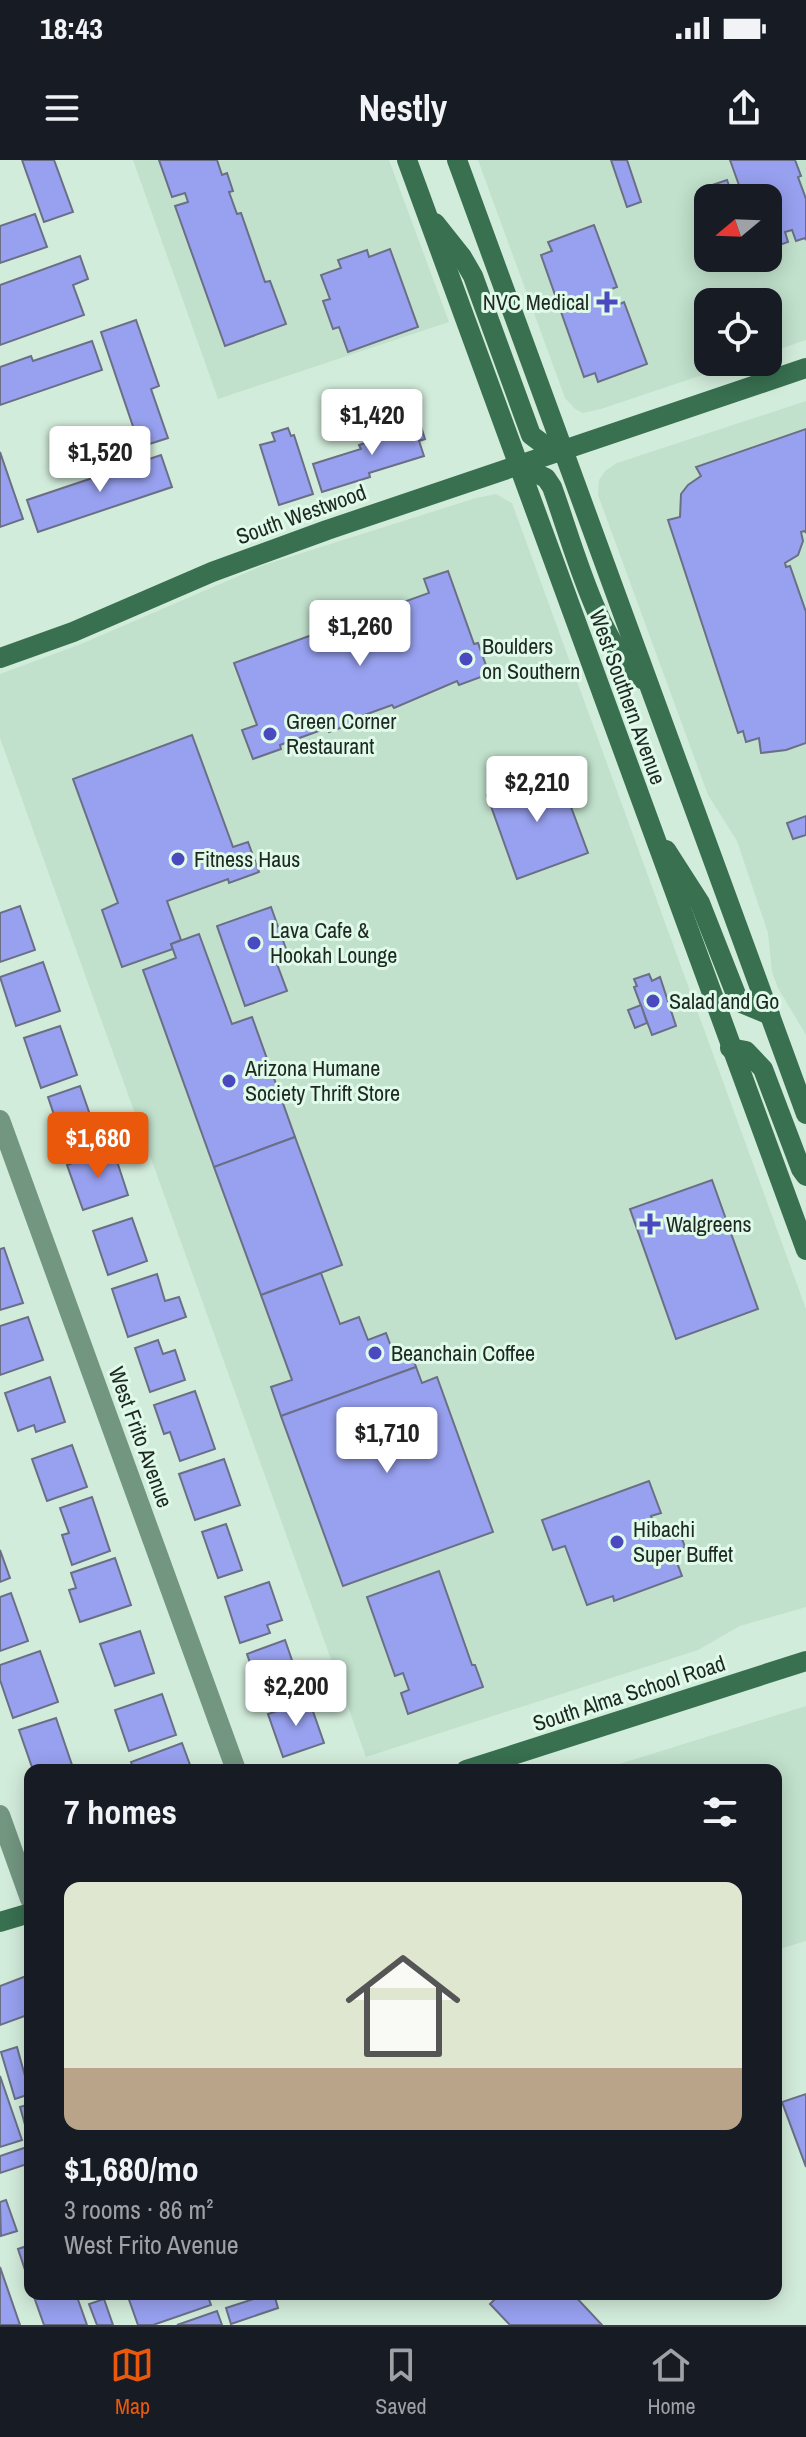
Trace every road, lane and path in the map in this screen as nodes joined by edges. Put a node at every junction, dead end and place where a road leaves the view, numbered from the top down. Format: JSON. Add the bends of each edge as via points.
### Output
{"nodes":[{"id":1,"x":407,"y":160,"type":"edge"},
{"id":2,"x":457,"y":160,"type":"edge"},
{"id":3,"x":426,"y":213,"type":"junction"},
{"id":4,"x":806,"y":368,"type":"edge"},
{"id":5,"x":561,"y":450,"type":"junction"},
{"id":6,"x":518,"y":465,"type":"junction"},
{"id":7,"x":0,"y":658,"type":"edge"},
{"id":8,"x":647,"y":683,"type":"junction"},
{"id":9,"x":647,"y":820,"type":"junction"},
{"id":10,"x":770,"y":1015,"type":"junction"},
{"id":11,"x":730,"y":1048,"type":"junction"},
{"id":12,"x":806,"y":1114,"type":"edge"},
{"id":13,"x":0,"y":1120,"type":"edge"},
{"id":14,"x":806,"y":1176,"type":"edge"},
{"id":15,"x":806,"y":1250,"type":"edge"},
{"id":16,"x":806,"y":1661,"type":"edge"},
{"id":17,"x":234,"y":1764,"type":"edge"},
{"id":18,"x":485,"y":1764,"type":"edge"},
{"id":19,"x":0,"y":1815,"type":"edge"},
{"id":20,"x":24,"y":1882,"type":"edge"},
{"id":21,"x":24,"y":1915,"type":"edge"},
{"id":22,"x":0,"y":1922,"type":"edge"}],
"edges":[{"from":1,"to":3,"type":"main road","name":"West Southern Avenue"},
{"from":2,"to":5,"type":"main road","name":"West Southern Avenue"},
{"from":3,"to":5,"type":"main road","via":[[473,276],[531,435]]},
{"from":3,"to":6,"type":"main road","name":"West Southern Avenue"},
{"from":4,"to":5,"type":"main road","name":"South Westwood"},
{"from":5,"to":6,"type":"main road","name":"South Westwood"},
{"from":5,"to":8,"type":"main road","name":"West Southern Avenue"},
{"from":6,"to":7,"type":"main road","name":"South Westwood","via":[[212,572]]},
{"from":6,"to":8,"type":"main road","via":[[546,478],[552,487],[599,615],[621,656]]},
{"from":6,"to":9,"type":"main road","name":"West Southern Avenue"},
{"from":8,"to":10,"type":"main road","name":"West Southern Avenue"},
{"from":9,"to":10,"type":"main road","via":[[700,903],[739,1002]]},
{"from":9,"to":11,"type":"main road","name":"West Southern Avenue"},
{"from":10,"to":12,"type":"main road","name":"West Southern Avenue"},
{"from":11,"to":14,"type":"main road","via":[[746,1051],[763,1069]]},
{"from":11,"to":15,"type":"main road","name":"West Southern Avenue"},
{"from":13,"to":17,"type":"street","name":"West Frito Avenue"},
{"from":16,"to":18,"type":"main road","name":"South Alma School Road"},
{"from":19,"to":20,"type":"street"},
{"from":21,"to":22,"type":"main road"}]}
